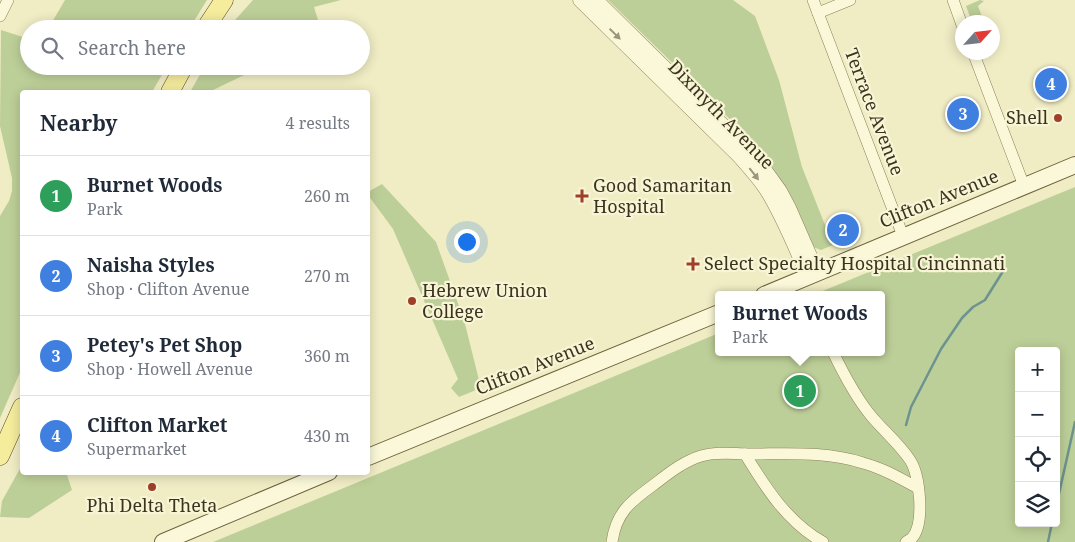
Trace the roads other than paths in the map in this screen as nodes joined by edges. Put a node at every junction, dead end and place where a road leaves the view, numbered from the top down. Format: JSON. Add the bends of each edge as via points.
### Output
{"nodes":[{"id":1,"x":8,"y":0,"type":"edge"},
{"id":2,"x":224,"y":0,"type":"edge"},
{"id":3,"x":580,"y":0,"type":"edge"},
{"id":4,"x":596,"y":0,"type":"edge"},
{"id":5,"x":813,"y":0,"type":"edge"},
{"id":6,"x":850,"y":0,"type":"edge"},
{"id":7,"x":953,"y":0,"type":"edge"},
{"id":8,"x":818,"y":13,"type":"junction"},
{"id":9,"x":958,"y":15,"type":"edge"},
{"id":10,"x":0,"y":16,"type":"edge"},
{"id":11,"x":211,"y":20,"type":"edge"},
{"id":12,"x":976,"y":60,"type":"edge"},
{"id":13,"x":179,"y":75,"type":"edge"},
{"id":14,"x":171,"y":90,"type":"edge"},
{"id":15,"x":1075,"y":165,"type":"edge"},
{"id":16,"x":1024,"y":186,"type":"junction"},
{"id":17,"x":902,"y":236,"type":"junction"},
{"id":18,"x":813,"y":274,"type":"junction"},
{"id":19,"x":773,"y":291,"type":"edge"},
{"id":20,"x":715,"y":316,"type":"edge"},
{"id":21,"x":835,"y":356,"type":"edge"},
{"id":22,"x":20,"y":412,"type":"edge"},
{"id":23,"x":745,"y":454,"type":"junction"},
{"id":24,"x":370,"y":455,"type":"edge"},
{"id":25,"x":0,"y":456,"type":"edge"},
{"id":26,"x":322,"y":475,"type":"edge"},
{"id":27,"x":918,"y":488,"type":"junction"},
{"id":28,"x":163,"y":542,"type":"edge"},
{"id":29,"x":612,"y":542,"type":"edge"},
{"id":30,"x":823,"y":542,"type":"edge"},
{"id":31,"x":906,"y":542,"type":"edge"}],
"edges":[{"from":1,"to":10,"type":"street"},
{"from":2,"to":11,"type":"main road"},
{"from":3,"to":18,"type":"street","name":"Dixmyth Avenue","one_way":true,"via":[[751,170],[776,205]]},
{"from":4,"to":18,"type":"street","name":"Dixmyth Avenue","via":[[757,159],[789,208]]},
{"from":5,"to":8,"type":"street","name":"Terrace Avenue"},
{"from":6,"to":8,"type":"street"},
{"from":7,"to":9,"type":"street"},
{"from":8,"to":17,"type":"street","name":"Terrace Avenue"},
{"from":12,"to":16,"type":"street"},
{"from":13,"to":14,"type":"main road"},
{"from":15,"to":16,"type":"main road","name":"Clifton Avenue"},
{"from":16,"to":17,"type":"main road","name":"Clifton Avenue"},
{"from":17,"to":18,"type":"main road","name":"Clifton Avenue"},
{"from":18,"to":19,"type":"main road","name":"Clifton Avenue"},
{"from":20,"to":24,"type":"main road","name":"Clifton Avenue"},
{"from":21,"to":27,"type":"street","via":[[854,393],[910,460]]},
{"from":22,"to":25,"type":"main road"},
{"from":23,"to":27,"type":"street","via":[[807,454],[863,462]]},
{"from":23,"to":29,"type":"street","via":[[720,452],[680,465],[631,501],[614,528]]},
{"from":23,"to":30,"type":"street","via":[[777,502],[809,534]]},
{"from":26,"to":28,"type":"main road"},
{"from":27,"to":31,"type":"street","via":[[918,524],[912,538]]}]}
